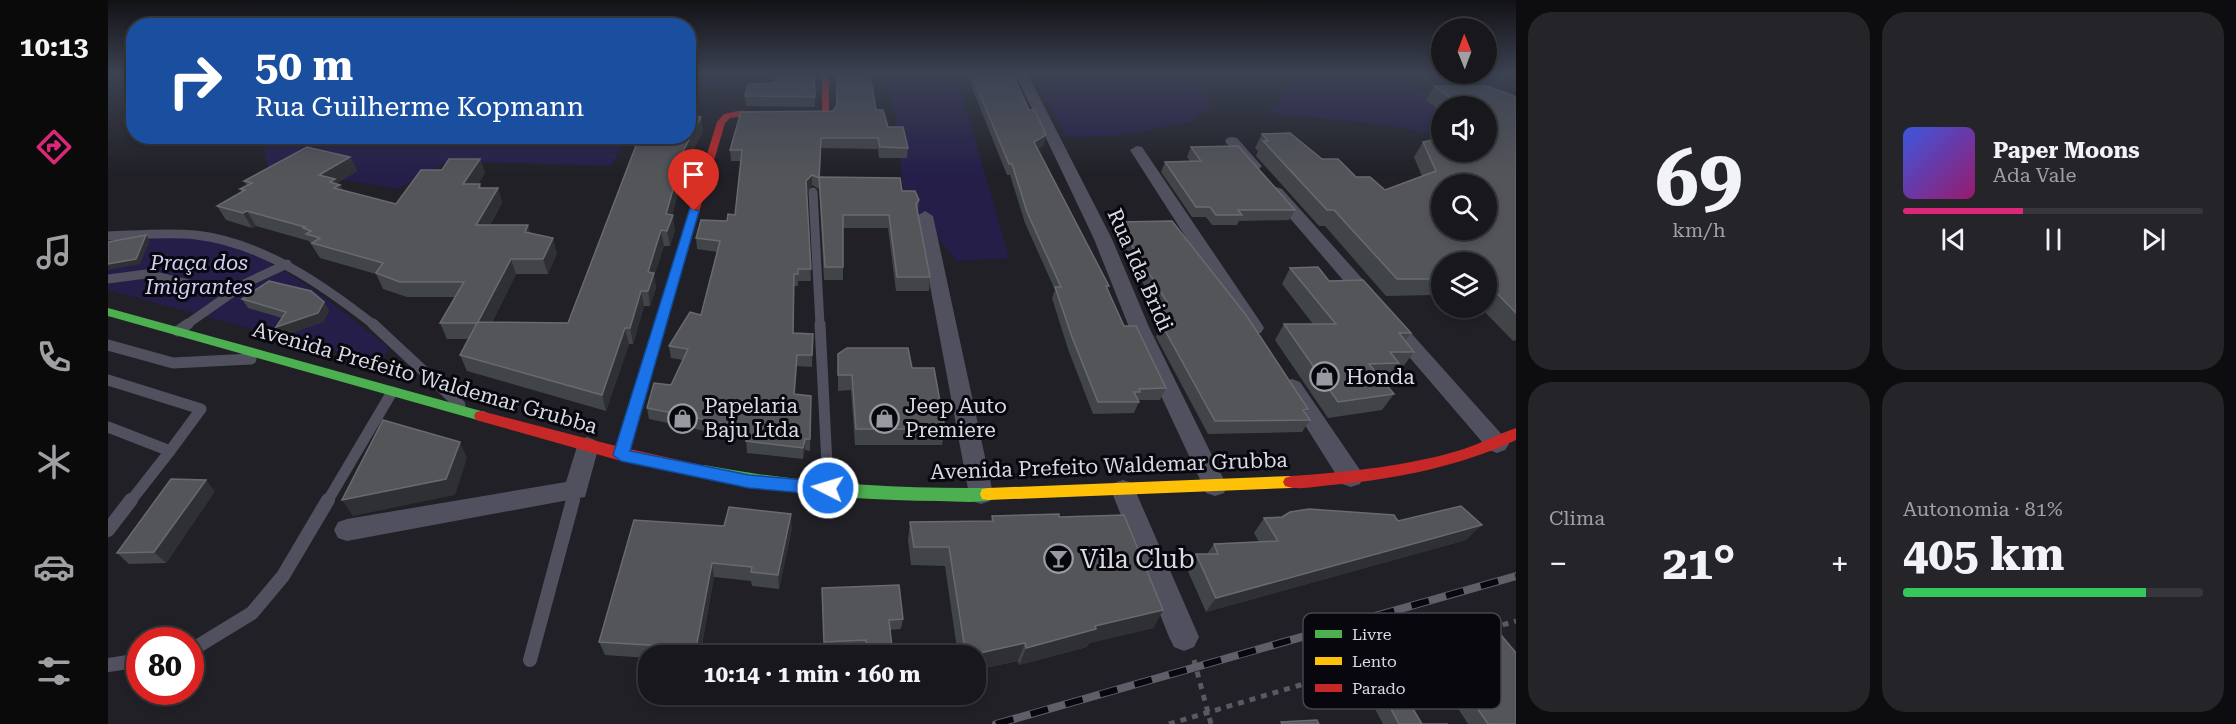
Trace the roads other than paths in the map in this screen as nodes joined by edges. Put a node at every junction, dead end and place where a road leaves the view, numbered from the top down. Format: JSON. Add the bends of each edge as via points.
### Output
{"nodes":[{"id":1,"x":826,"y":107,"type":"edge"},
{"id":2,"x":1038,"y":107,"type":"edge"},
{"id":3,"x":1232,"y":141,"type":"dead end"},
{"id":4,"x":1137,"y":150,"type":"dead end"},
{"id":5,"x":813,"y":192,"type":"dead end"},
{"id":6,"x":925,"y":216,"type":"dead end"},
{"id":7,"x":108,"y":236,"type":"edge"},
{"id":8,"x":286,"y":264,"type":"junction"},
{"id":9,"x":108,"y":279,"type":"edge"},
{"id":10,"x":230,"y":294,"type":"junction"},
{"id":11,"x":108,"y":312,"type":"edge"},
{"id":12,"x":178,"y":331,"type":"junction"},
{"id":13,"x":108,"y":345,"type":"edge"},
{"id":14,"x":1267,"y":348,"type":"edge"},
{"id":15,"x":272,"y":357,"type":"junction"},
{"id":16,"x":1280,"y":368,"type":"edge"},
{"id":17,"x":108,"y":380,"type":"edge"},
{"id":18,"x":392,"y":392,"type":"junction"},
{"id":19,"x":470,"y":414,"type":"junction"},
{"id":20,"x":108,"y":427,"type":"edge"},
{"id":21,"x":1516,"y":434,"type":"edge"},
{"id":22,"x":1497,"y":444,"type":"junction"},
{"id":23,"x":587,"y":446,"type":"junction"},
{"id":24,"x":170,"y":451,"type":"junction"},
{"id":25,"x":621,"y":455,"type":"junction"},
{"id":26,"x":1351,"y":477,"type":"junction"},
{"id":27,"x":1215,"y":486,"type":"junction"},
{"id":28,"x":828,"y":488,"type":"junction"},
{"id":29,"x":576,"y":490,"type":"junction"},
{"id":30,"x":1123,"y":490,"type":"junction"},
{"id":31,"x":981,"y":494,"type":"junction"},
{"id":32,"x":108,"y":530,"type":"edge"},
{"id":33,"x":347,"y":530,"type":"dead end"},
{"id":34,"x":1184,"y":637,"type":"road end"},
{"id":35,"x":204,"y":640,"type":"edge"},
{"id":36,"x":530,"y":660,"type":"dead end"},
{"id":37,"x":126,"y":662,"type":"edge"},
{"id":38,"x":108,"y":665,"type":"edge"}],
"edges":[{"from":1,"to":25,"type":"main road","via":[[826,115],[727,116],[721,122]]},
{"from":2,"to":27,"type":"street","name":"Rua Ida Bridi","via":[[1103,239],[1139,327]]},
{"from":3,"to":22,"type":"street"},
{"from":4,"to":14,"type":"street"},
{"from":5,"to":28,"type":"lane"},
{"from":6,"to":31,"type":"street"},
{"from":7,"to":8,"type":"lane","via":[[207,236],[248,247]]},
{"from":8,"to":10,"type":"lane"},
{"from":8,"to":19,"type":"lane","via":[[381,330]]},
{"from":9,"to":10,"type":"lane","via":[[146,274]]},
{"from":10,"to":12,"type":"lane"},
{"from":11,"to":12,"type":"main road","name":"Avenida Prefeito Waldemar Grubba"},
{"from":12,"to":15,"type":"main road","name":"Avenida Prefeito Waldemar Grubba"},
{"from":13,"to":15,"type":"lane","via":[[173,363]]},
{"from":15,"to":18,"type":"main road","name":"Avenida Prefeito Waldemar Grubba"},
{"from":16,"to":26,"type":"street"},
{"from":17,"to":24,"type":"lane","via":[[201,409]]},
{"from":18,"to":19,"type":"main road","name":"Avenida Prefeito Waldemar Grubba"},
{"from":18,"to":35,"type":"lane","via":[[283,576],[252,613]]},
{"from":19,"to":23,"type":"main road","name":"Avenida Prefeito Waldemar Grubba"},
{"from":20,"to":24,"type":"lane"},
{"from":21,"to":22,"type":"main road","name":"Avenida Prefeito Waldemar Grubba"},
{"from":22,"to":26,"type":"main road","name":"Avenida Prefeito Waldemar Grubba","via":[[1410,467]]},
{"from":23,"to":25,"type":"main road","name":"Avenida Prefeito Waldemar Grubba"},
{"from":23,"to":29,"type":"street"},
{"from":24,"to":32,"type":"lane"},
{"from":25,"to":28,"type":"main road","name":"Avenida Prefeito Waldemar Grubba","via":[[749,481]]},
{"from":26,"to":27,"type":"main road","name":"Avenida Prefeito Waldemar Grubba"},
{"from":27,"to":30,"type":"main road","name":"Avenida Prefeito Waldemar Grubba"},
{"from":28,"to":31,"type":"main road","name":"Avenida Prefeito Waldemar Grubba"},
{"from":29,"to":33,"type":"street"},
{"from":29,"to":36,"type":"lane"},
{"from":30,"to":31,"type":"main road","name":"Avenida Prefeito Waldemar Grubba"},
{"from":30,"to":34,"type":"street"},
{"from":37,"to":38,"type":"lane"}]}
